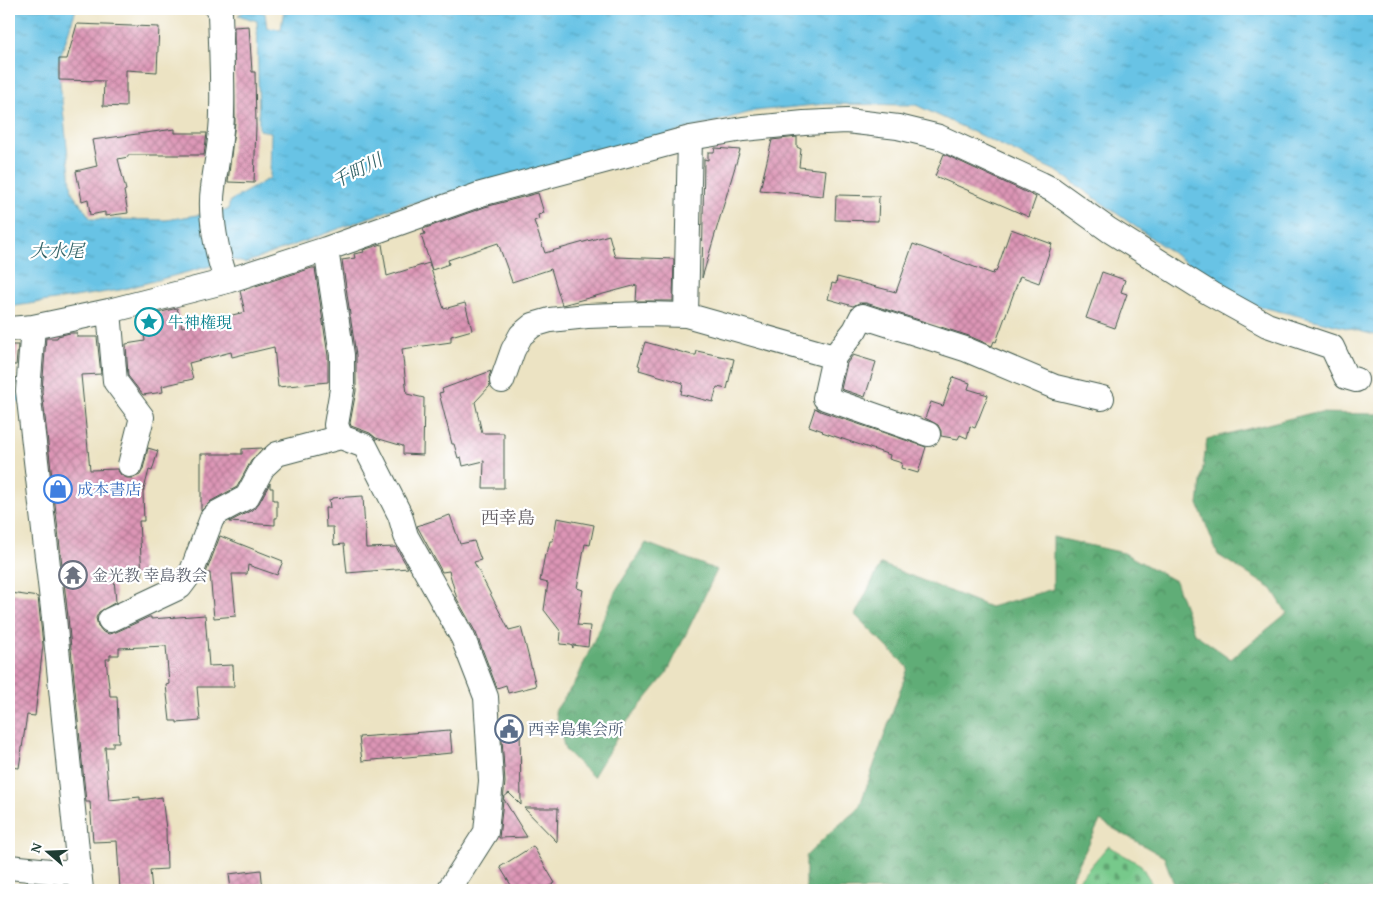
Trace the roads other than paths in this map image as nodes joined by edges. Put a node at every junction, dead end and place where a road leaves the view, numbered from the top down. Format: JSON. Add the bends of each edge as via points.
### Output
{"nodes":[{"id":1,"x":217,"y":9,"type":"edge"},
{"id":2,"x":690,"y":138,"type":"junction"},
{"id":3,"x":326,"y":249,"type":"junction"},
{"id":4,"x":224,"y":274,"type":"junction"},
{"id":5,"x":109,"y":311,"type":"junction"},
{"id":6,"x":686,"y":315,"type":"junction"},
{"id":7,"x":33,"y":328,"type":"junction"},
{"id":8,"x":9,"y":329,"type":"edge"},
{"id":9,"x":834,"y":358,"type":"junction"},
{"id":10,"x":1356,"y":380,"type":"dead end"},
{"id":11,"x":502,"y":381,"type":"dead end"},
{"id":12,"x":18,"y":391,"type":"edge"},
{"id":13,"x":1102,"y":398,"type":"dead end"},
{"id":14,"x":928,"y":434,"type":"dead end"},
{"id":15,"x":341,"y":437,"type":"junction"},
{"id":16,"x":130,"y":465,"type":"dead end"},
{"id":17,"x":110,"y":620,"type":"dead end"},
{"id":18,"x":9,"y":867,"type":"edge"},
{"id":19,"x":80,"y":881,"type":"edge"},
{"id":20,"x":449,"y":890,"type":"edge"}],
"edges":[{"from":1,"to":4,"type":"street","via":[[220,14],[222,113],[211,209]]},
{"from":2,"to":3,"type":"street","via":[[481,194]]},
{"from":2,"to":6,"type":"street"},
{"from":2,"to":10,"type":"street","via":[[804,122],[847,121],[898,127],[939,137],[1053,190],[1117,235],[1267,326],[1332,347],[1346,377]]},
{"from":3,"to":4,"type":"street"},
{"from":3,"to":15,"type":"street","via":[[342,355],[342,390],[336,425]]},
{"from":4,"to":5,"type":"street"},
{"from":5,"to":7,"type":"street"},
{"from":5,"to":16,"type":"street","via":[[115,381],[142,416]]},
{"from":6,"to":9,"type":"street"},
{"from":6,"to":11,"type":"street","via":[[587,316],[533,325],[521,335]]},
{"from":7,"to":8,"type":"street"},
{"from":7,"to":12,"type":"street"},
{"from":9,"to":13,"type":"street","via":[[862,316],[965,349],[1055,386]]},
{"from":9,"to":14,"type":"street","via":[[825,398]]},
{"from":12,"to":19,"type":"street","via":[[54,618]]},
{"from":15,"to":17,"type":"street","via":[[277,454],[263,466],[247,497],[212,518],[192,571],[180,587]]},
{"from":15,"to":20,"type":"street","via":[[365,446],[400,515],[406,536],[463,638],[486,697],[491,781],[486,832]]},
{"from":18,"to":19,"type":"street","via":[[60,872]]}]}
